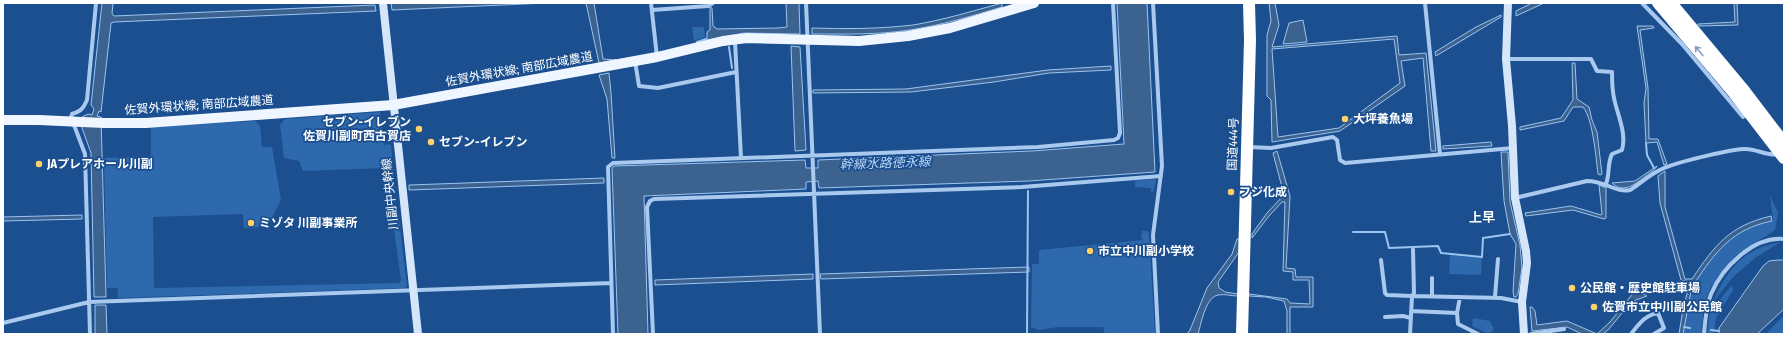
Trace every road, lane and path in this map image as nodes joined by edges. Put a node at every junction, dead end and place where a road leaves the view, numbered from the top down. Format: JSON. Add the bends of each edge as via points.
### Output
{"nodes":[{"id":1,"x":96,"y":3,"type":"edge"},
{"id":2,"x":383,"y":3,"type":"edge"},
{"id":3,"x":651,"y":3,"type":"edge"},
{"id":4,"x":713,"y":3,"type":"edge"},
{"id":5,"x":806,"y":3,"type":"edge"},
{"id":6,"x":1034,"y":3,"type":"edge"},
{"id":7,"x":1113,"y":3,"type":"edge"},
{"id":8,"x":1153,"y":3,"type":"edge"},
{"id":9,"x":1249,"y":3,"type":"edge"},
{"id":10,"x":1426,"y":3,"type":"edge"},
{"id":11,"x":1508,"y":3,"type":"edge"},
{"id":12,"x":1642,"y":3,"type":"edge"},
{"id":13,"x":1658,"y":3,"type":"edge"},
{"id":14,"x":1671,"y":3,"type":"edge"},
{"id":15,"x":1006,"y":7,"type":"edge"},
{"id":16,"x":652,"y":10,"type":"junction"},
{"id":17,"x":735,"y":39,"type":"junction"},
{"id":18,"x":806,"y":39,"type":"junction"},
{"id":19,"x":657,"y":58,"type":"junction"},
{"id":20,"x":1506,"y":59,"type":"junction"},
{"id":21,"x":634,"y":61,"type":"junction"},
{"id":22,"x":736,"y":72,"type":"junction"},
{"id":23,"x":393,"y":105,"type":"junction"},
{"id":24,"x":1743,"y":117,"type":"dead end"},
{"id":25,"x":3,"y":120,"type":"edge"},
{"id":26,"x":70,"y":121,"type":"junction"},
{"id":27,"x":1784,"y":143,"type":"edge"},
{"id":28,"x":1247,"y":147,"type":"junction"},
{"id":29,"x":1513,"y":148,"type":"junction"},
{"id":30,"x":1784,"y":153,"type":"edge"},
{"id":31,"x":1440,"y":154,"type":"junction"},
{"id":32,"x":812,"y":156,"type":"junction"},
{"id":33,"x":741,"y":158,"type":"junction"},
{"id":34,"x":1784,"y":158,"type":"edge"},
{"id":35,"x":1161,"y":176,"type":"junction"},
{"id":36,"x":1606,"y":184,"type":"junction"},
{"id":37,"x":813,"y":194,"type":"junction"},
{"id":38,"x":1515,"y":198,"type":"junction"},
{"id":39,"x":1784,"y":239,"type":"edge"},
{"id":40,"x":1414,"y":249,"type":"dead end"},
{"id":41,"x":1498,"y":259,"type":"dead end"},
{"id":42,"x":1381,"y":260,"type":"dead end"},
{"id":43,"x":1432,"y":278,"type":"dead end"},
{"id":44,"x":612,"y":284,"type":"junction"},
{"id":45,"x":412,"y":290,"type":"junction"},
{"id":46,"x":1412,"y":296,"type":"junction"},
{"id":47,"x":1432,"y":296,"type":"junction"},
{"id":48,"x":1460,"y":297,"type":"junction"},
{"id":49,"x":1495,"y":297,"type":"junction"},
{"id":50,"x":89,"y":302,"type":"junction"},
{"id":51,"x":1522,"y":302,"type":"junction"},
{"id":52,"x":1411,"y":311,"type":"junction"},
{"id":53,"x":1457,"y":313,"type":"junction"},
{"id":54,"x":1385,"y":317,"type":"dead end"},
{"id":55,"x":1411,"y":318,"type":"junction"},
{"id":56,"x":3,"y":323,"type":"edge"},
{"id":57,"x":1564,"y":329,"type":"dead end"},
{"id":58,"x":90,"y":334,"type":"edge"},
{"id":59,"x":418,"y":334,"type":"edge"},
{"id":60,"x":613,"y":334,"type":"edge"},
{"id":61,"x":652,"y":334,"type":"edge"},
{"id":62,"x":820,"y":334,"type":"edge"},
{"id":63,"x":1158,"y":334,"type":"edge"},
{"id":64,"x":1242,"y":334,"type":"edge"},
{"id":65,"x":1410,"y":334,"type":"edge"},
{"id":66,"x":1478,"y":334,"type":"edge"},
{"id":67,"x":1524,"y":334,"type":"edge"},
{"id":68,"x":1531,"y":334,"type":"edge"},
{"id":69,"x":1631,"y":334,"type":"edge"},
{"id":70,"x":1654,"y":334,"type":"edge"},
{"id":71,"x":1704,"y":334,"type":"edge"}],
"edges":[{"from":1,"to":26,"type":"street","via":[[87,100],[83,109],[72,114]]},
{"from":2,"to":23,"type":"street","name":"川副中央幹線"},
{"from":3,"to":16,"type":"street"},
{"from":4,"to":16,"type":"street","via":[[708,6]]},
{"from":5,"to":18,"type":"street"},
{"from":6,"to":15,"type":"main road","name":"佐賀外環状線; 南部広域農道"},
{"from":7,"to":32,"type":"street","via":[[1120,133],[1118,138],[1030,147]]},
{"from":8,"to":35,"type":"street"},
{"from":9,"to":28,"type":"highway","name":"国道444号"},
{"from":10,"to":31,"type":"street"},
{"from":11,"to":20,"type":"street"},
{"from":12,"to":24,"type":"street","via":[[1682,44]]},
{"from":34,"to":13,"type":"highway","one_way":true,"via":[[1734,93]]},
{"from":14,"to":27,"type":"highway"},
{"from":15,"to":18,"type":"main road","name":"佐賀外環状線; 南部広域農道","via":[[950,28],[908,36],[859,41]]},
{"from":16,"to":19,"type":"street"},
{"from":17,"to":18,"type":"main road","name":"佐賀外環状線; 南部広域農道"},
{"from":17,"to":19,"type":"main road","name":"佐賀外環状線; 南部広域農道"},
{"from":17,"to":22,"type":"street"},
{"from":18,"to":32,"type":"street"},
{"from":19,"to":21,"type":"main road","name":"佐賀外環状線; 南部広域農道"},
{"from":20,"to":29,"type":"street"},
{"from":20,"to":36,"type":"street","via":[[1591,59],[1597,71],[1612,72],[1623,146],[1622,150],[1612,154]]},
{"from":21,"to":22,"type":"street","via":[[639,86],[658,88]]},
{"from":21,"to":23,"type":"main road","name":"佐賀外環状線; 南部広域農道"},
{"from":22,"to":33,"type":"street"},
{"from":23,"to":26,"type":"main road","name":"佐賀外環状線; 南部広域農道","via":[[146,123]]},
{"from":23,"to":45,"type":"street","name":"川副中央幹線"},
{"from":25,"to":26,"type":"main road","name":"佐賀外環状線; 南部広域農道"},
{"from":26,"to":50,"type":"street","via":[[85,154]]},
{"from":28,"to":31,"type":"street","via":[[1271,148],[1333,138],[1337,140],[1340,160],[1345,163]]},
{"from":28,"to":64,"type":"highway","name":"国道444号"},
{"from":29,"to":31,"type":"street"},
{"from":29,"to":38,"type":"street"},
{"from":30,"to":36,"type":"street","via":[[1767,155],[1753,149],[1742,149],[1668,166],[1630,190],[1620,191]]},
{"from":32,"to":33,"type":"street"},
{"from":32,"to":37,"type":"street"},
{"from":33,"to":44,"type":"street","via":[[610,164],[608,167]]},
{"from":35,"to":37,"type":"street","via":[[1022,187]]},
{"from":35,"to":63,"type":"street","via":[[1153,235]]},
{"from":36,"to":38,"type":"street","via":[[1587,181]]},
{"from":37,"to":61,"type":"street","via":[[650,201],[647,207]]},
{"from":37,"to":62,"type":"street"},
{"from":38,"to":51,"type":"street","via":[[1527,257]]},
{"from":39,"to":71,"type":"street","via":[[1778,238],[1754,246],[1742,254],[1719,278],[1711,295]]},
{"from":40,"to":46,"type":"street"},
{"from":41,"to":49,"type":"street"},
{"from":42,"to":46,"type":"street","via":[[1385,294]]},
{"from":43,"to":47,"type":"street"},
{"from":44,"to":45,"type":"street"},
{"from":44,"to":60,"type":"street"},
{"from":45,"to":50,"type":"street"},
{"from":45,"to":59,"type":"street","name":"川副中央幹線"},
{"from":46,"to":47,"type":"street"},
{"from":46,"to":52,"type":"street"},
{"from":47,"to":48,"type":"street"},
{"from":48,"to":49,"type":"street"},
{"from":48,"to":53,"type":"street"},
{"from":49,"to":51,"type":"street"},
{"from":50,"to":56,"type":"street"},
{"from":50,"to":58,"type":"street"},
{"from":51,"to":67,"type":"street"},
{"from":52,"to":53,"type":"street"},
{"from":52,"to":55,"type":"street"},
{"from":53,"to":66,"type":"street","via":[[1458,324]]},
{"from":54,"to":55,"type":"street"},
{"from":55,"to":65,"type":"street"},
{"from":57,"to":68,"type":"street"},
{"from":69,"to":70,"type":"street","via":[[1645,317],[1658,313],[1664,328]]}]}
